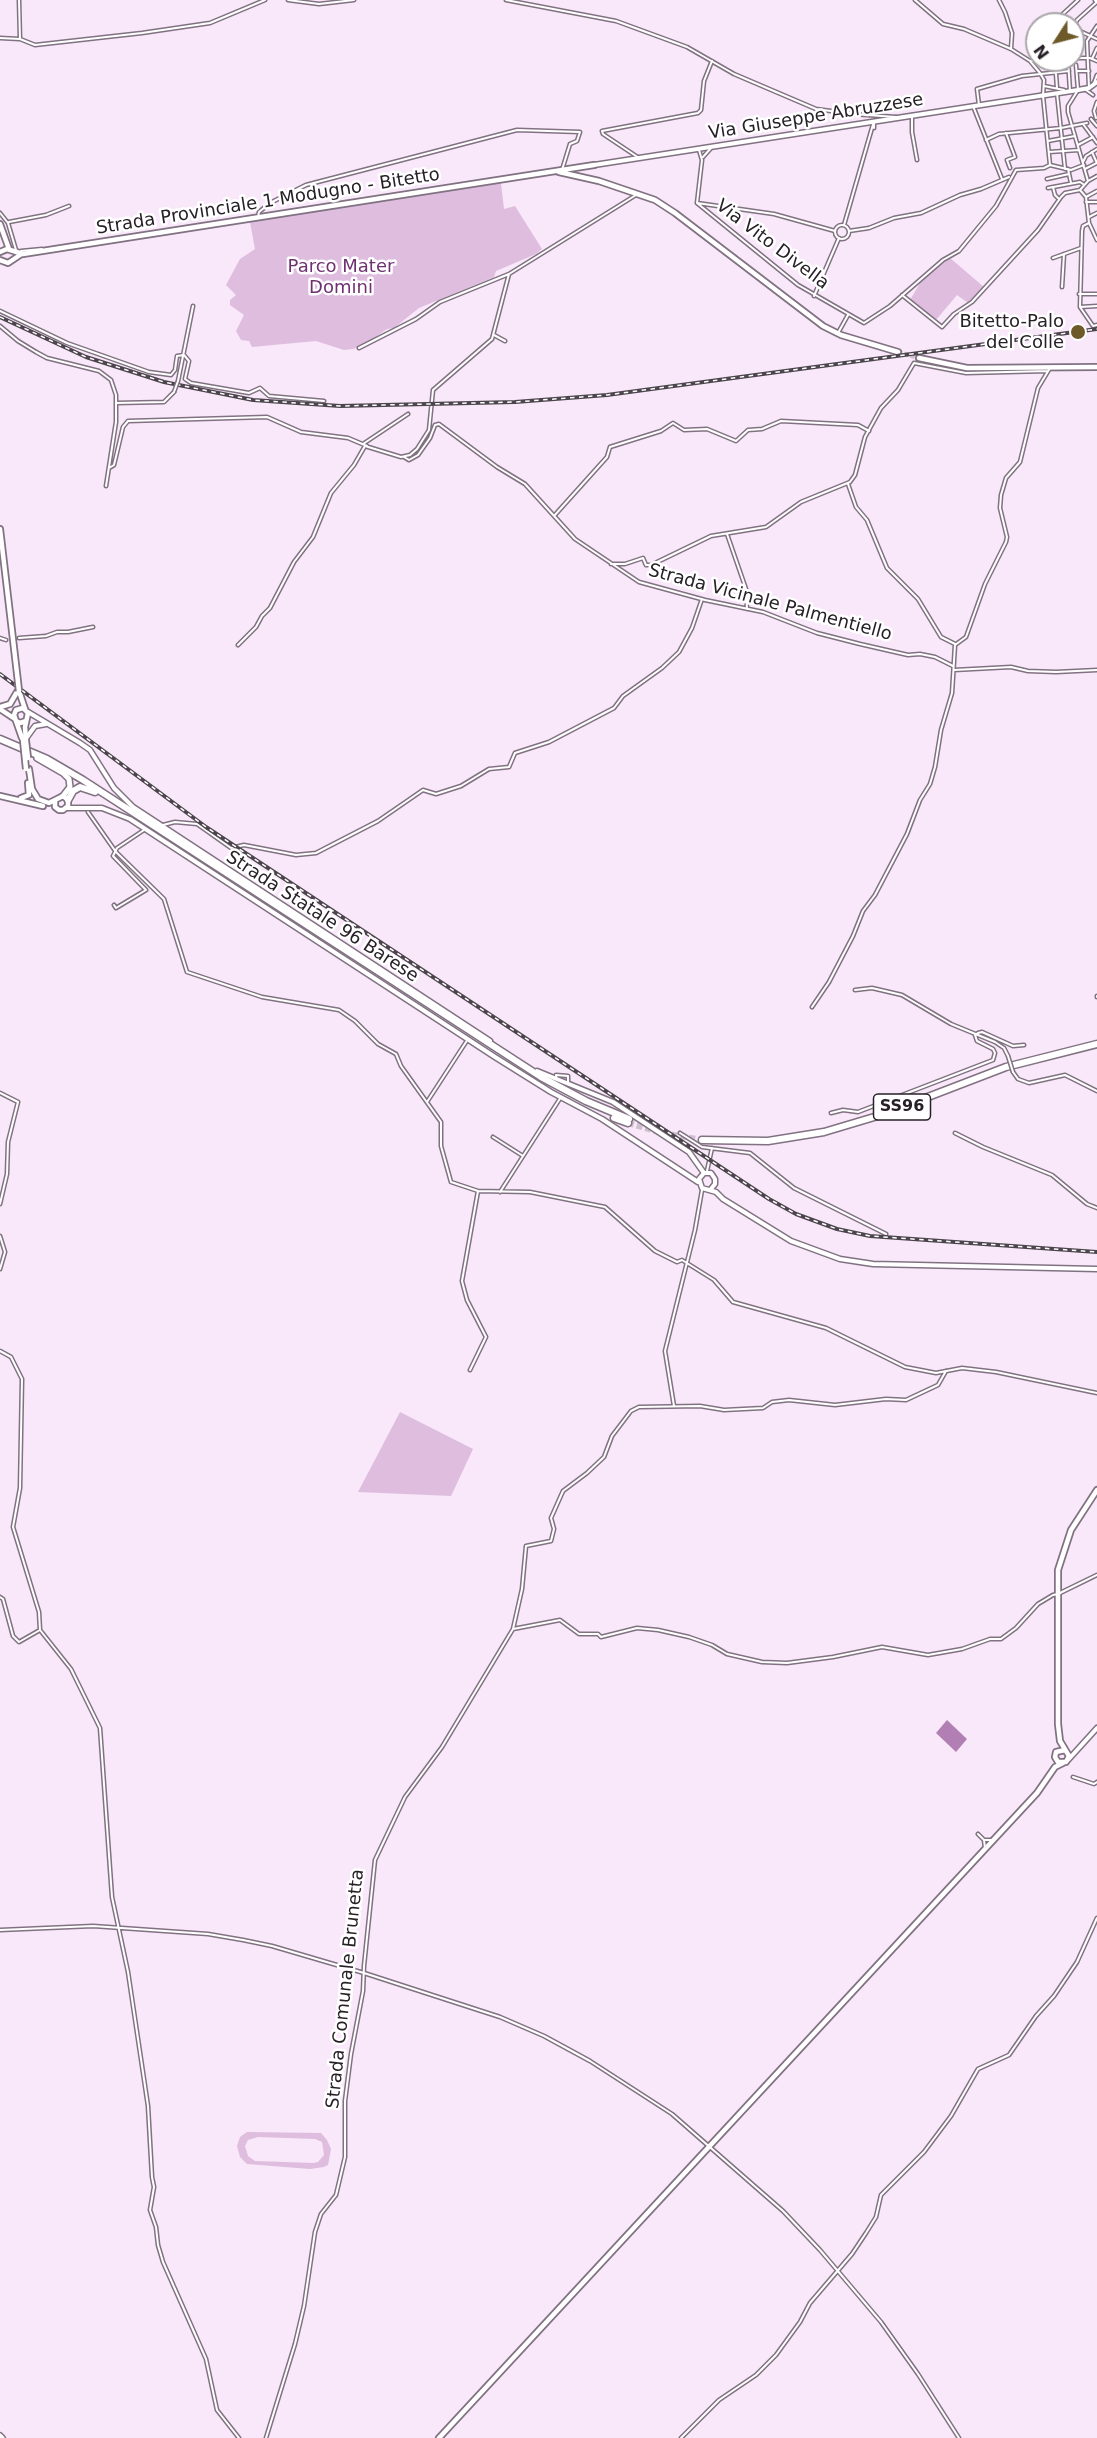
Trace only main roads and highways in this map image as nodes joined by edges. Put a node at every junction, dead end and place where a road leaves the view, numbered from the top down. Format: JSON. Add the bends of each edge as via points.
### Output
{"nodes":[{"id":1,"x":588,"y":166,"type":"junction"},
{"id":2,"x":547,"y":173,"type":"junction"},
{"id":3,"x":575,"y":176,"type":"junction"},
{"id":4,"x":590,"y":179,"type":"junction"},
{"id":5,"x":626,"y":190,"type":"junction"},
{"id":6,"x":0,"y":224,"type":"edge"},
{"id":7,"x":4,"y":237,"type":"junction"},
{"id":8,"x":1,"y":251,"type":"edge"},
{"id":9,"x":12,"y":253,"type":"junction"},
{"id":10,"x":0,"y":260,"type":"edge"},
{"id":11,"x":898,"y":352,"type":"tunnel mouth"},
{"id":12,"x":919,"y":358,"type":"tunnel mouth"},
{"id":13,"x":1097,"y":367,"type":"edge"},
{"id":14,"x":0,"y":530,"type":"edge"},
{"id":15,"x":0,"y":551,"type":"edge"},
{"id":16,"x":17,"y":682,"type":"junction"},
{"id":17,"x":18,"y":692,"type":"junction"},
{"id":18,"x":0,"y":708,"type":"edge"},
{"id":19,"x":17,"y":710,"type":"junction"},
{"id":20,"x":26,"y":710,"type":"junction"},
{"id":21,"x":15,"y":720,"type":"junction"},
{"id":22,"x":27,"y":721,"type":"junction"},
{"id":23,"x":0,"y":740,"type":"edge"},
{"id":24,"x":24,"y":740,"type":"junction"},
{"id":25,"x":45,"y":761,"type":"junction"},
{"id":26,"x":28,"y":769,"type":"junction"},
{"id":27,"x":28,"y":787,"type":"junction"},
{"id":28,"x":99,"y":793,"type":"junction"},
{"id":29,"x":0,"y":796,"type":"edge"},
{"id":30,"x":18,"y":799,"type":"junction"},
{"id":31,"x":55,"y":801,"type":"junction"},
{"id":32,"x":66,"y":802,"type":"junction"},
{"id":33,"x":43,"y":806,"type":"junction"},
{"id":34,"x":56,"y":808,"type":"junction"},
{"id":35,"x":1097,"y":1042,"type":"edge"},
{"id":36,"x":703,"y":1138,"type":"tunnel mouth"},
{"id":37,"x":1097,"y":1490,"type":"edge"},
{"id":38,"x":1058,"y":1724,"type":"junction"},
{"id":39,"x":1065,"y":1750,"type":"junction"},
{"id":40,"x":1056,"y":1754,"type":"junction"},
{"id":41,"x":1065,"y":1762,"type":"junction"},
{"id":42,"x":1031,"y":1799,"type":"junction"},
{"id":43,"x":439,"y":2438,"type":"edge"}],
"edges":[{"from":1,"to":2,"type":"main road"},
{"from":1,"to":3,"type":"main road"},
{"from":1,"to":4,"type":"main road","via":[[585,174]]},
{"from":2,"to":3,"type":"main road"},
{"from":2,"to":9,"type":"main road","name":"Strada Provinciale 1 Modugno - Bitetto"},
{"from":3,"to":4,"type":"main road"},
{"from":3,"to":5,"type":"main road"},
{"from":4,"to":5,"type":"main road"},
{"from":5,"to":11,"type":"main road","via":[[669,209],[838,334]]},
{"from":6,"to":7,"type":"main road"},
{"from":7,"to":8,"type":"main road"},
{"from":7,"to":9,"type":"main road"},
{"from":8,"to":9,"type":"main road"},
{"from":9,"to":10,"type":"main road","via":[[8,263]]},
{"from":12,"to":13,"type":"main road","via":[[963,368]]},
{"from":14,"to":16,"type":"main road"},
{"from":15,"to":16,"type":"main road"},
{"from":16,"to":17,"type":"main road","bridge":true},
{"from":17,"to":18,"type":"main road","via":[[10,704]]},
{"from":17,"to":19,"type":"main road"},
{"from":17,"to":20,"type":"main road"},
{"from":18,"to":19,"type":"main road"},
{"from":18,"to":21,"type":"main road"},
{"from":19,"to":20,"type":"main road"},
{"from":19,"to":21,"type":"main road"},
{"from":20,"to":22,"type":"main road"},
{"from":21,"to":22,"type":"main road"},
{"from":21,"to":24,"type":"main road"},
{"from":22,"to":24,"type":"main road"},
{"from":23,"to":25,"type":"main road","name":"Strada Statale 96 Barese"},
{"from":23,"to":28,"type":"highway","name":"Strada Statale 96 Barese","via":[[47,759],[83,780],[541,1077],[629,1121],[585,1104],[531,1075]]},
{"from":24,"to":26,"type":"main road","bridge":true},
{"from":25,"to":28,"type":"highway","name":"Strada Statale 96 Barese"},
{"from":25,"to":32,"type":"main road","via":[[69,779]]},
{"from":26,"to":27,"type":"main road"},
{"from":26,"to":31,"type":"main road","via":[[35,797],[46,803]]},
{"from":27,"to":30,"type":"main road","via":[[28,797]]},
{"from":27,"to":33,"type":"main road"},
{"from":28,"to":32,"type":"highway","via":[[80,787]]},
{"from":29,"to":30,"type":"main road"},
{"from":30,"to":33,"type":"main road"},
{"from":31,"to":32,"type":"main road"},
{"from":31,"to":34,"type":"main road"},
{"from":32,"to":34,"type":"main road","via":[[62,810]]},
{"from":33,"to":34,"type":"main road"},
{"from":35,"to":36,"type":"highway","number":"SS96","via":[[1006,1066],[825,1132],[760,1141]]},
{"from":37,"to":38,"type":"main road","via":[[1071,1530],[1059,1570]]},
{"from":38,"to":39,"type":"main road"},
{"from":38,"to":40,"type":"main road"},
{"from":39,"to":40,"type":"main road"},
{"from":39,"to":41,"type":"main road","via":[[1069,1756]]},
{"from":40,"to":41,"type":"main road","via":[[1057,1761]]},
{"from":40,"to":42,"type":"main road"},
{"from":41,"to":42,"type":"main road","via":[[1055,1767]]},
{"from":42,"to":43,"type":"main road"}]}
